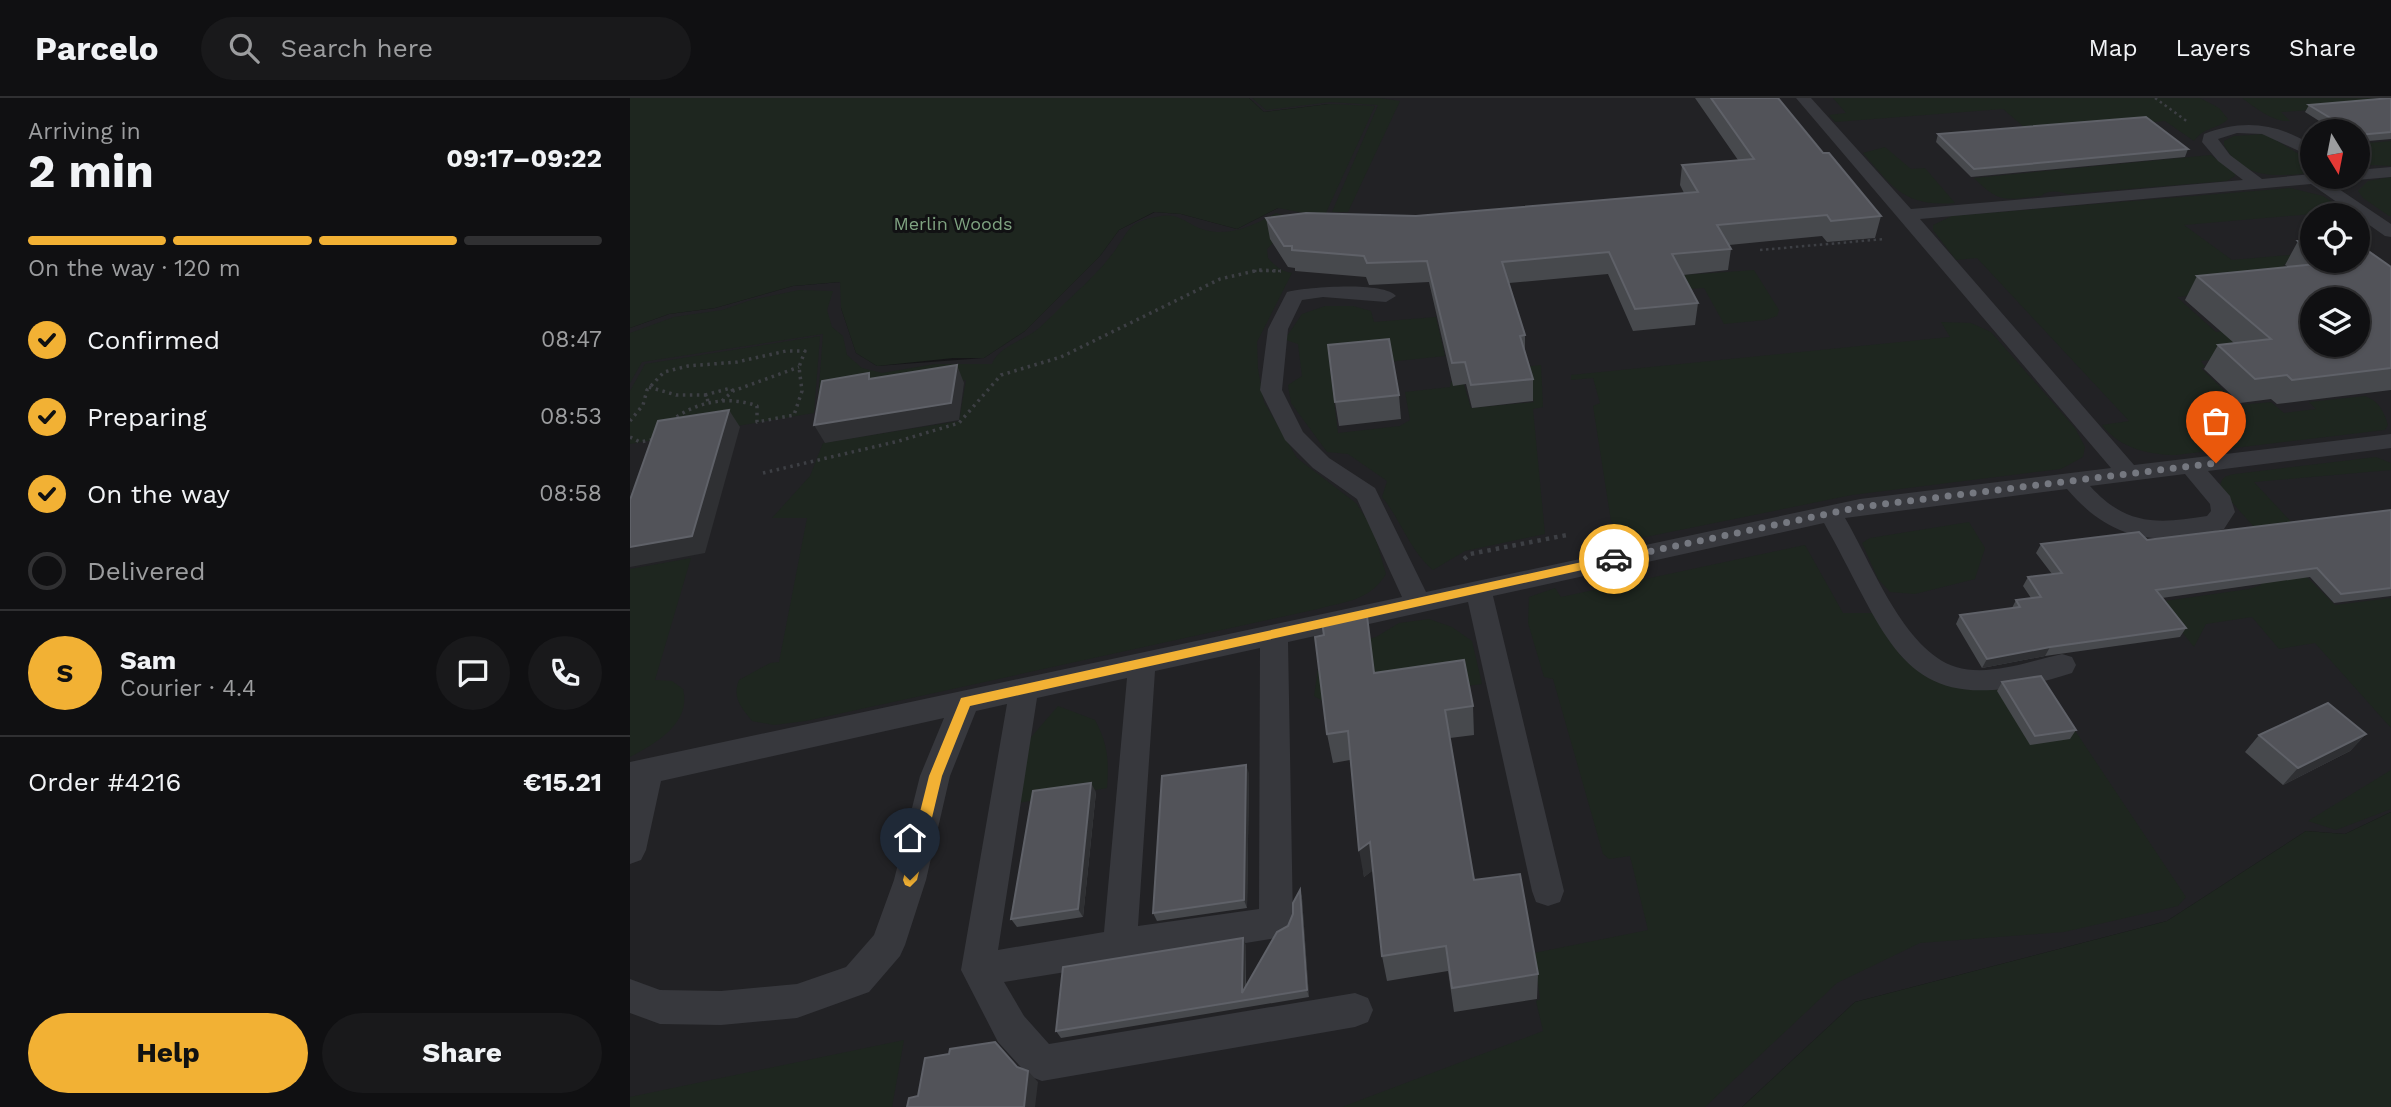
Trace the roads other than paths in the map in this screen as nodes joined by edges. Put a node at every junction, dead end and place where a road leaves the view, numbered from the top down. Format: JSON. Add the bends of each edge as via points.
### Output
{"nodes":[{"id":1,"x":1802,"y":98,"type":"edge"},
{"id":2,"x":2300,"y":145,"type":"edge"},
{"id":3,"x":2391,"y":172,"type":"edge"},
{"id":4,"x":2370,"y":174,"type":"edge"},
{"id":5,"x":2300,"y":180,"type":"edge"},
{"id":6,"x":2259,"y":184,"type":"junction"},
{"id":7,"x":2329,"y":189,"type":"edge"},
{"id":8,"x":1907,"y":215,"type":"junction"},
{"id":9,"x":2391,"y":232,"type":"edge"},
{"id":10,"x":1386,"y":296,"type":"dead end"},
{"id":11,"x":2391,"y":441,"type":"edge"},
{"id":12,"x":2191,"y":466,"type":"junction"},
{"id":13,"x":2128,"y":473,"type":"junction"},
{"id":14,"x":2072,"y":480,"type":"junction"},
{"id":15,"x":1830,"y":513,"type":"junction"},
{"id":16,"x":1478,"y":589,"type":"junction"},
{"id":17,"x":1418,"y":603,"type":"junction"},
{"id":18,"x":1274,"y":635,"type":"junction"},
{"id":19,"x":1142,"y":664,"type":"junction"},
{"id":20,"x":2062,"y":665,"type":"dead end"},
{"id":21,"x":1024,"y":689,"type":"junction"},
{"id":22,"x":965,"y":702,"type":"junction"},
{"id":23,"x":639,"y":773,"type":"edge"},
{"id":24,"x":630,"y":850,"type":"edge"},
{"id":25,"x":1548,"y":891,"type":"dead end"},
{"id":26,"x":1120,"y":945,"type":"junction"},
{"id":27,"x":978,"y":970,"type":"junction"},
{"id":28,"x":630,"y":996,"type":"edge"},
{"id":29,"x":1355,"y":1010,"type":"dead end"}],
"edges":[{"from":1,"to":8,"type":"lane"},
{"from":2,"to":6,"type":"lane","via":[[2259,128],[2222,131],[2210,137],[2224,158]]},
{"from":3,"to":4,"type":"lane"},
{"from":5,"to":6,"type":"lane"},
{"from":6,"to":8,"type":"lane"},
{"from":7,"to":9,"type":"lane"},
{"from":8,"to":13,"type":"lane"},
{"from":10,"to":17,"type":"lane","via":[[1323,291],[1294,296],[1278,329],[1271,390],[1293,435],[1321,463],[1367,494]]},
{"from":11,"to":12,"type":"lane"},
{"from":12,"to":13,"type":"lane"},
{"from":12,"to":14,"type":"lane","via":[[2221,502],[2223,512],[2214,523],[2176,530],[2122,525],[2104,515]]},
{"from":13,"to":14,"type":"lane"},
{"from":14,"to":15,"type":"lane"},
{"from":15,"to":16,"type":"lane"},
{"from":15,"to":20,"type":"lane","via":[[1895,633],[1921,661],[1950,677],[1986,680]]},
{"from":16,"to":17,"type":"lane"},
{"from":16,"to":25,"type":"lane"},
{"from":17,"to":18,"type":"lane"},
{"from":18,"to":19,"type":"lane"},
{"from":18,"to":26,"type":"lane","via":[[1276,922]]},
{"from":19,"to":21,"type":"lane"},
{"from":19,"to":26,"type":"lane"},
{"from":21,"to":22,"type":"lane"},
{"from":21,"to":27,"type":"lane"},
{"from":22,"to":23,"type":"lane"},
{"from":22,"to":28,"type":"lane","via":[[935,776],[910,880],[888,945],[857,980],[797,1001],[720,1008],[660,1007]]},
{"from":23,"to":24,"type":"lane"},
{"from":26,"to":27,"type":"lane"},
{"from":27,"to":29,"type":"lane","via":[[1011,1029],[1042,1063]]}]}
